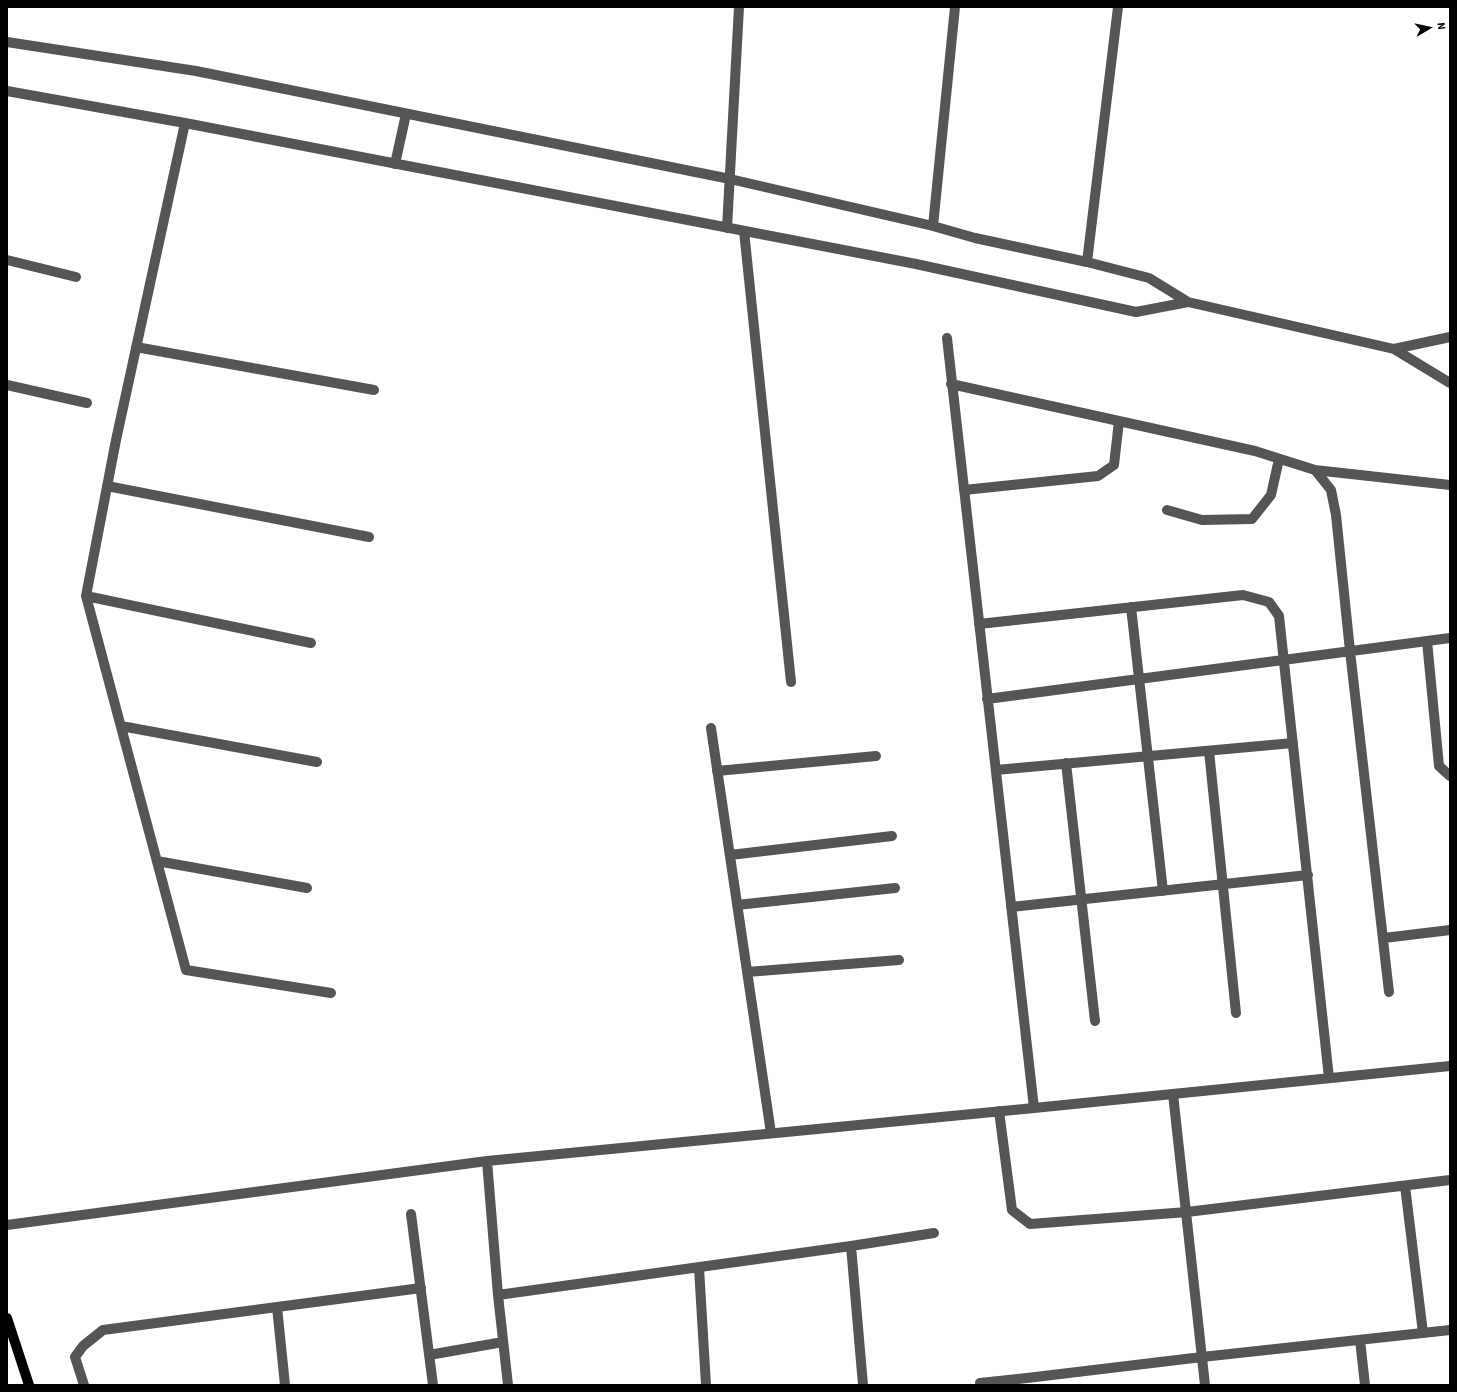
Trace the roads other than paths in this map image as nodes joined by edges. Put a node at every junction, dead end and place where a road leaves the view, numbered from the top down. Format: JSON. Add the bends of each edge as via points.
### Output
{"nodes":[{"id":1,"x":739,"y":7,"type":"edge"},
{"id":2,"x":955,"y":7,"type":"edge"},
{"id":3,"x":1118,"y":7,"type":"edge"},
{"id":4,"x":7,"y":42,"type":"edge"},
{"id":5,"x":7,"y":91,"type":"edge"},
{"id":6,"x":406,"y":114,"type":"junction"},
{"id":7,"x":185,"y":123,"type":"junction"},
{"id":8,"x":395,"y":164,"type":"junction"},
{"id":9,"x":730,"y":179,"type":"junction"},
{"id":10,"x":933,"y":226,"type":"junction"},
{"id":11,"x":726,"y":228,"type":"junction"},
{"id":12,"x":744,"y":231,"type":"junction"},
{"id":13,"x":7,"y":260,"type":"edge"},
{"id":14,"x":1087,"y":262,"type":"junction"},
{"id":15,"x":76,"y":277,"type":"dead end"},
{"id":16,"x":1188,"y":302,"type":"junction"},
{"id":17,"x":1450,"y":337,"type":"edge"},
{"id":18,"x":947,"y":338,"type":"dead end"},
{"id":19,"x":136,"y":347,"type":"junction"},
{"id":20,"x":1394,"y":349,"type":"junction"},
{"id":21,"x":1450,"y":383,"type":"edge"},
{"id":22,"x":7,"y":384,"type":"edge"},
{"id":23,"x":951,"y":384,"type":"junction"},
{"id":24,"x":374,"y":390,"type":"dead end"},
{"id":25,"x":87,"y":403,"type":"dead end"},
{"id":26,"x":1119,"y":421,"type":"junction"},
{"id":27,"x":1280,"y":459,"type":"junction"},
{"id":28,"x":1315,"y":470,"type":"junction"},
{"id":29,"x":1450,"y":485,"type":"edge"},
{"id":30,"x":107,"y":486,"type":"junction"},
{"id":31,"x":964,"y":490,"type":"junction"},
{"id":32,"x":1167,"y":510,"type":"dead end"},
{"id":33,"x":369,"y":537,"type":"dead end"},
{"id":34,"x":86,"y":596,"type":"junction"},
{"id":35,"x":1131,"y":607,"type":"junction"},
{"id":36,"x":979,"y":624,"type":"junction"},
{"id":37,"x":1450,"y":638,"type":"edge"},
{"id":38,"x":1426,"y":641,"type":"junction"},
{"id":39,"x":311,"y":643,"type":"dead end"},
{"id":40,"x":1350,"y":651,"type":"junction"},
{"id":41,"x":1284,"y":660,"type":"junction"},
{"id":42,"x":1139,"y":679,"type":"junction"},
{"id":43,"x":791,"y":682,"type":"dead end"},
{"id":44,"x":987,"y":699,"type":"junction"},
{"id":45,"x":120,"y":726,"type":"junction"},
{"id":46,"x":711,"y":728,"type":"dead end"},
{"id":47,"x":1293,"y":743,"type":"junction"},
{"id":48,"x":1209,"y":750,"type":"junction"},
{"id":49,"x":876,"y":756,"type":"dead end"},
{"id":50,"x":1148,"y":756,"type":"junction"},
{"id":51,"x":317,"y":762,"type":"dead end"},
{"id":52,"x":1066,"y":763,"type":"junction"},
{"id":53,"x":996,"y":770,"type":"junction"},
{"id":54,"x":717,"y":771,"type":"junction"},
{"id":55,"x":1450,"y":776,"type":"edge"},
{"id":56,"x":892,"y":836,"type":"dead end"},
{"id":57,"x":730,"y":855,"type":"junction"},
{"id":58,"x":156,"y":861,"type":"junction"},
{"id":59,"x":1308,"y":875,"type":"junction"},
{"id":60,"x":1223,"y":884,"type":"junction"},
{"id":61,"x":307,"y":888,"type":"dead end"},
{"id":62,"x":895,"y":888,"type":"dead end"},
{"id":63,"x":1163,"y":891,"type":"junction"},
{"id":64,"x":1082,"y":899,"type":"junction"},
{"id":65,"x":737,"y":905,"type":"junction"},
{"id":66,"x":1011,"y":907,"type":"junction"},
{"id":67,"x":1450,"y":930,"type":"edge"},
{"id":68,"x":1384,"y":938,"type":"junction"},
{"id":69,"x":900,"y":960,"type":"dead end"},
{"id":70,"x":747,"y":972,"type":"junction"},
{"id":71,"x":1389,"y":992,"type":"dead end"},
{"id":72,"x":331,"y":993,"type":"dead end"},
{"id":73,"x":1236,"y":1013,"type":"dead end"},
{"id":74,"x":1095,"y":1021,"type":"dead end"},
{"id":75,"x":1450,"y":1066,"type":"edge"},
{"id":76,"x":1329,"y":1078,"type":"junction"},
{"id":77,"x":1173,"y":1094,"type":"junction"},
{"id":78,"x":1034,"y":1108,"type":"junction"},
{"id":79,"x":999,"y":1111,"type":"junction"},
{"id":80,"x":771,"y":1133,"type":"junction"},
{"id":81,"x":487,"y":1161,"type":"junction"},
{"id":82,"x":1450,"y":1180,"type":"edge"},
{"id":83,"x":1405,"y":1186,"type":"junction"},
{"id":84,"x":1187,"y":1212,"type":"junction"},
{"id":85,"x":411,"y":1214,"type":"dead end"},
{"id":86,"x":7,"y":1225,"type":"edge"},
{"id":87,"x":934,"y":1233,"type":"dead end"},
{"id":88,"x":851,"y":1246,"type":"junction"},
{"id":89,"x":699,"y":1268,"type":"junction"},
{"id":90,"x":421,"y":1288,"type":"junction"},
{"id":91,"x":498,"y":1295,"type":"junction"},
{"id":92,"x":277,"y":1307,"type":"junction"},
{"id":93,"x":7,"y":1318,"type":"edge"},
{"id":94,"x":1450,"y":1330,"type":"edge"},
{"id":95,"x":1423,"y":1333,"type":"junction"},
{"id":96,"x":1360,"y":1340,"type":"junction"},
{"id":97,"x":503,"y":1342,"type":"junction"},
{"id":98,"x":429,"y":1355,"type":"junction"},
{"id":99,"x":1202,"y":1357,"type":"junction"},
{"id":100,"x":1028,"y":1382,"type":"edge"},
{"id":101,"x":980,"y":1383,"type":"dead end"},
{"id":102,"x":29,"y":1385,"type":"edge"},
{"id":103,"x":84,"y":1385,"type":"edge"},
{"id":104,"x":286,"y":1385,"type":"edge"},
{"id":105,"x":433,"y":1385,"type":"edge"},
{"id":106,"x":508,"y":1385,"type":"edge"},
{"id":107,"x":706,"y":1385,"type":"edge"},
{"id":108,"x":862,"y":1385,"type":"edge"},
{"id":109,"x":1205,"y":1385,"type":"edge"},
{"id":110,"x":1365,"y":1385,"type":"edge"}],
"edges":[{"from":1,"to":9,"type":"street"},
{"from":2,"to":10,"type":"street"},
{"from":3,"to":14,"type":"street"},
{"from":4,"to":6,"type":"street","via":[[196,71]]},
{"from":5,"to":7,"type":"street"},
{"from":6,"to":8,"type":"street"},
{"from":6,"to":9,"type":"street"},
{"from":7,"to":8,"type":"street"},
{"from":7,"to":19,"type":"street"},
{"from":8,"to":11,"type":"street"},
{"from":9,"to":10,"type":"street"},
{"from":9,"to":11,"type":"street"},
{"from":10,"to":14,"type":"street","via":[[975,238]]},
{"from":11,"to":12,"type":"street"},
{"from":12,"to":16,"type":"street","via":[[916,264],[1136,312]]},
{"from":12,"to":43,"type":"street"},
{"from":13,"to":15,"type":"street"},
{"from":14,"to":16,"type":"street","via":[[1148,278]]},
{"from":16,"to":20,"type":"street"},
{"from":17,"to":20,"type":"street"},
{"from":18,"to":23,"type":"street"},
{"from":19,"to":24,"type":"street"},
{"from":19,"to":30,"type":"street"},
{"from":20,"to":21,"type":"street"},
{"from":22,"to":25,"type":"street"},
{"from":23,"to":26,"type":"street"},
{"from":23,"to":31,"type":"street"},
{"from":26,"to":27,"type":"street","via":[[1255,451]]},
{"from":26,"to":31,"type":"street","via":[[1114,465],[1098,476]]},
{"from":27,"to":28,"type":"street"},
{"from":27,"to":32,"type":"street","via":[[1272,495],[1252,519],[1202,520]]},
{"from":28,"to":29,"type":"street"},
{"from":28,"to":40,"type":"street","via":[[1332,490]]},
{"from":30,"to":33,"type":"street"},
{"from":30,"to":34,"type":"street"},
{"from":31,"to":36,"type":"street"},
{"from":34,"to":39,"type":"street"},
{"from":34,"to":45,"type":"street"},
{"from":35,"to":36,"type":"street"},
{"from":35,"to":41,"type":"street","via":[[1243,595],[1269,602],[1279,616]]},
{"from":35,"to":42,"type":"street"},
{"from":36,"to":44,"type":"street"},
{"from":37,"to":38,"type":"street"},
{"from":38,"to":40,"type":"street"},
{"from":38,"to":55,"type":"street","via":[[1439,766]]},
{"from":40,"to":41,"type":"street"},
{"from":40,"to":68,"type":"street"},
{"from":41,"to":42,"type":"street"},
{"from":41,"to":47,"type":"street"},
{"from":42,"to":44,"type":"street"},
{"from":42,"to":50,"type":"street"},
{"from":44,"to":53,"type":"street"},
{"from":45,"to":51,"type":"street"},
{"from":45,"to":58,"type":"street"},
{"from":46,"to":54,"type":"street"},
{"from":47,"to":48,"type":"street"},
{"from":47,"to":59,"type":"street"},
{"from":48,"to":50,"type":"street"},
{"from":48,"to":60,"type":"street"},
{"from":49,"to":54,"type":"street"},
{"from":50,"to":52,"type":"street"},
{"from":50,"to":63,"type":"street"},
{"from":52,"to":53,"type":"street"},
{"from":52,"to":64,"type":"street"},
{"from":53,"to":66,"type":"street"},
{"from":54,"to":57,"type":"street"},
{"from":56,"to":57,"type":"street"},
{"from":57,"to":65,"type":"street"},
{"from":58,"to":61,"type":"street"},
{"from":58,"to":72,"type":"street","via":[[186,970]]},
{"from":59,"to":60,"type":"street"},
{"from":59,"to":76,"type":"street"},
{"from":60,"to":63,"type":"street"},
{"from":60,"to":73,"type":"street"},
{"from":62,"to":65,"type":"street"},
{"from":63,"to":64,"type":"street"},
{"from":64,"to":66,"type":"street"},
{"from":64,"to":74,"type":"street"},
{"from":65,"to":70,"type":"street"},
{"from":66,"to":78,"type":"street"},
{"from":67,"to":68,"type":"street"},
{"from":68,"to":71,"type":"street"},
{"from":69,"to":70,"type":"street"},
{"from":70,"to":80,"type":"street"},
{"from":75,"to":76,"type":"street"},
{"from":76,"to":77,"type":"street"},
{"from":77,"to":78,"type":"street"},
{"from":77,"to":84,"type":"street"},
{"from":78,"to":79,"type":"street"},
{"from":79,"to":80,"type":"street"},
{"from":79,"to":84,"type":"street","via":[[1012,1210],[1030,1224]]},
{"from":80,"to":81,"type":"street"},
{"from":81,"to":86,"type":"street"},
{"from":81,"to":91,"type":"street"},
{"from":82,"to":83,"type":"street"},
{"from":83,"to":84,"type":"street"},
{"from":83,"to":95,"type":"street"},
{"from":84,"to":99,"type":"street"},
{"from":85,"to":90,"type":"street"},
{"from":87,"to":88,"type":"street"},
{"from":88,"to":89,"type":"street"},
{"from":88,"to":108,"type":"street"},
{"from":89,"to":91,"type":"street"},
{"from":89,"to":107,"type":"street"},
{"from":90,"to":92,"type":"street"},
{"from":90,"to":98,"type":"street"},
{"from":91,"to":97,"type":"street"},
{"from":92,"to":103,"type":"street","via":[[103,1330],[83,1346],[75,1357]]},
{"from":92,"to":104,"type":"street"},
{"from":93,"to":102,"type":"main road"},
{"from":94,"to":95,"type":"street"},
{"from":95,"to":96,"type":"street"},
{"from":96,"to":99,"type":"street"},
{"from":96,"to":110,"type":"street"},
{"from":97,"to":98,"type":"street"},
{"from":97,"to":106,"type":"street"},
{"from":98,"to":105,"type":"street"},
{"from":99,"to":100,"type":"street"},
{"from":99,"to":109,"type":"street"},
{"from":100,"to":101,"type":"street"}]}
